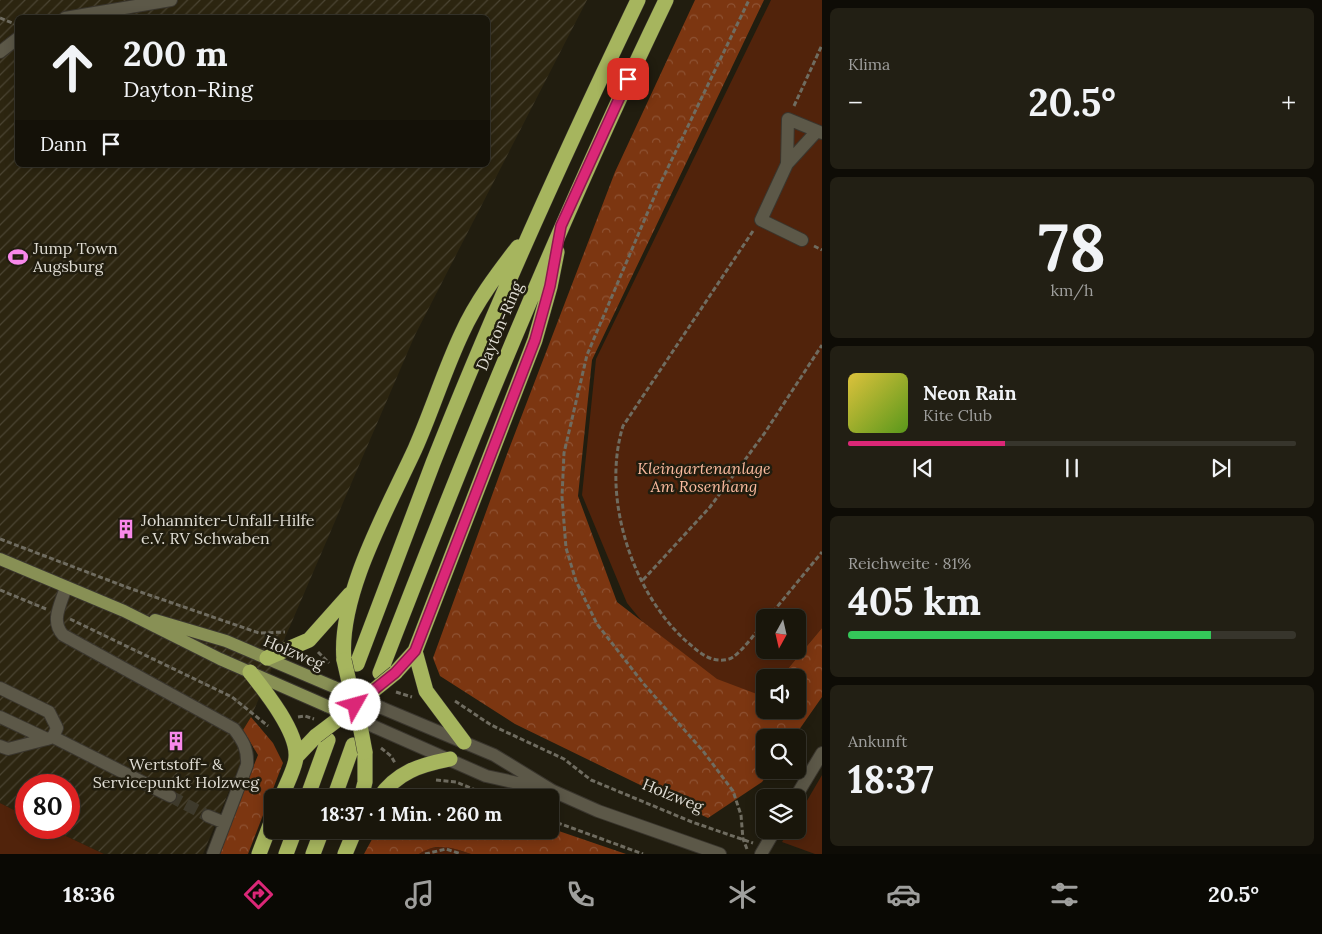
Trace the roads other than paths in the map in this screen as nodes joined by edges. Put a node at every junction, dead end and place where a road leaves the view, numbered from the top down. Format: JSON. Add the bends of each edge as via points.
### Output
{"nodes":[{"id":1,"x":171,"y":0,"type":"edge"},
{"id":2,"x":638,"y":0,"type":"edge"},
{"id":3,"x":666,"y":0,"type":"edge"},
{"id":4,"x":83,"y":15,"type":"edge"},
{"id":5,"x":15,"y":40,"type":"edge"},
{"id":6,"x":0,"y":52,"type":"edge"},
{"id":7,"x":819,"y":132,"type":"edge"},
{"id":8,"x":786,"y":164,"type":"junction"},
{"id":9,"x":561,"y":226,"type":"junction"},
{"id":10,"x":532,"y":228,"type":"junction"},
{"id":11,"x":802,"y":240,"type":"dead end"},
{"id":12,"x":0,"y":559,"type":"edge"},
{"id":13,"x":66,"y":587,"type":"junction"},
{"id":14,"x":351,"y":593,"type":"junction"},
{"id":15,"x":124,"y":611,"type":"junction"},
{"id":16,"x":415,"y":651,"type":"junction"},
{"id":17,"x":267,"y":658,"type":"junction"},
{"id":18,"x":345,"y":663,"type":"junction"},
{"id":19,"x":250,"y":672,"type":"junction"},
{"id":20,"x":387,"y":673,"type":"junction"},
{"id":21,"x":0,"y":688,"type":"edge"},
{"id":22,"x":355,"y":707,"type":"junction"},
{"id":23,"x":0,"y":717,"type":"edge"},
{"id":24,"x":322,"y":733,"type":"junction"},
{"id":25,"x":50,"y":738,"type":"junction"},
{"id":26,"x":464,"y":742,"type":"junction"},
{"id":27,"x":0,"y":746,"type":"edge"},
{"id":28,"x":359,"y":748,"type":"junction"},
{"id":29,"x":822,"y":753,"type":"edge"},
{"id":30,"x":296,"y":757,"type":"junction"},
{"id":31,"x":450,"y":759,"type":"junction"},
{"id":32,"x":284,"y":789,"type":"edge"},
{"id":33,"x":309,"y":789,"type":"edge"},
{"id":34,"x":338,"y":789,"type":"edge"},
{"id":35,"x":364,"y":789,"type":"edge"},
{"id":36,"x":388,"y":789,"type":"edge"},
{"id":37,"x":544,"y":789,"type":"edge"},
{"id":38,"x":550,"y":789,"type":"edge"},
{"id":39,"x":800,"y":789,"type":"edge"},
{"id":40,"x":559,"y":794,"type":"edge"},
{"id":41,"x":170,"y":796,"type":"tunnel mouth"},
{"id":42,"x":208,"y":816,"type":"tunnel mouth"},
{"id":43,"x":225,"y":823,"type":"junction"},
{"id":44,"x":265,"y":839,"type":"edge"},
{"id":45,"x":292,"y":839,"type":"edge"},
{"id":46,"x":319,"y":839,"type":"edge"},
{"id":47,"x":351,"y":839,"type":"edge"},
{"id":48,"x":770,"y":839,"type":"edge"},
{"id":49,"x":763,"y":851,"type":"edge"},
{"id":50,"x":213,"y":854,"type":"edge"},
{"id":51,"x":260,"y":854,"type":"edge"},
{"id":52,"x":286,"y":854,"type":"edge"},
{"id":53,"x":313,"y":854,"type":"edge"},
{"id":54,"x":344,"y":854,"type":"edge"},
{"id":55,"x":720,"y":854,"type":"edge"}],
"edges":[{"from":1,"to":4,"type":"street"},
{"from":2,"to":10,"type":"highway","name":"Dayton-Ring"},
{"from":3,"to":9,"type":"highway","name":"Dayton-Ring"},
{"from":5,"to":6,"type":"street"},
{"from":7,"to":8,"type":"street"},
{"from":7,"to":8,"type":"street","via":[[788,119]]},
{"from":8,"to":11,"type":"street","via":[[761,220]]},
{"from":9,"to":16,"type":"highway","via":[[550,286],[535,340]]},
{"from":9,"to":20,"type":"highway","name":"Dayton-Ring","via":[[461,464]]},
{"from":10,"to":14,"type":"highway","via":[[490,284],[462,332]]},
{"from":10,"to":18,"type":"highway","name":"Dayton-Ring"},
{"from":12,"to":13,"type":"main road","name":"Holzweg"},
{"from":13,"to":15,"type":"main road","name":"Holzweg"},
{"from":13,"to":43,"type":"street","via":[[55,621],[63,635],[234,729],[244,743],[247,765]]},
{"from":14,"to":17,"type":"highway","via":[[308,640]]},
{"from":14,"to":18,"type":"highway","via":[[344,630]]},
{"from":15,"to":17,"type":"main road","name":"Holzweg","via":[[226,641]]},
{"from":15,"to":19,"type":"main road","name":"Holzweg"},
{"from":16,"to":20,"type":"highway"},
{"from":16,"to":26,"type":"highway","via":[[426,691]]},
{"from":17,"to":22,"type":"main road","name":"Holzweg","bridge":true,"via":[[334,687]]},
{"from":18,"to":22,"type":"highway","bridge":true},
{"from":19,"to":22,"type":"main road","name":"Holzweg","bridge":true,"via":[[327,706]]},
{"from":19,"to":30,"type":"highway","via":[[285,723]]},
{"from":20,"to":22,"type":"highway","bridge":true},
{"from":21,"to":25,"type":"street","via":[[49,712],[56,728]]},
{"from":22,"to":24,"type":"highway","bridge":true},
{"from":22,"to":26,"type":"street","name":"Holzweg","bridge":true,"via":[[382,708]]},
{"from":22,"to":28,"type":"highway","bridge":true},
{"from":22,"to":31,"type":"street","name":"Holzweg","bridge":true,"via":[[375,727]]},
{"from":23,"to":25,"type":"street"},
{"from":24,"to":30,"type":"highway"},
{"from":24,"to":33,"type":"highway"},
{"from":25,"to":27,"type":"street","via":[[8,749]]},
{"from":25,"to":41,"type":"street"},
{"from":26,"to":38,"type":"street","name":"Holzweg","via":[[494,755]]},
{"from":28,"to":34,"type":"highway"},
{"from":28,"to":35,"type":"highway"},
{"from":29,"to":39,"type":"street"},
{"from":30,"to":32,"type":"highway"},
{"from":31,"to":36,"type":"highway","via":[[422,764],[402,774]]},
{"from":31,"to":37,"type":"street","name":"Holzweg","via":[[486,776]]},
{"from":40,"to":55,"type":"street","name":"Holzweg","via":[[598,811]]},
{"from":42,"to":43,"type":"street"},
{"from":43,"to":50,"type":"street"},
{"from":44,"to":51,"type":"highway"},
{"from":45,"to":52,"type":"highway"},
{"from":46,"to":53,"type":"highway"},
{"from":47,"to":54,"type":"highway"},
{"from":48,"to":49,"type":"street"}]}
